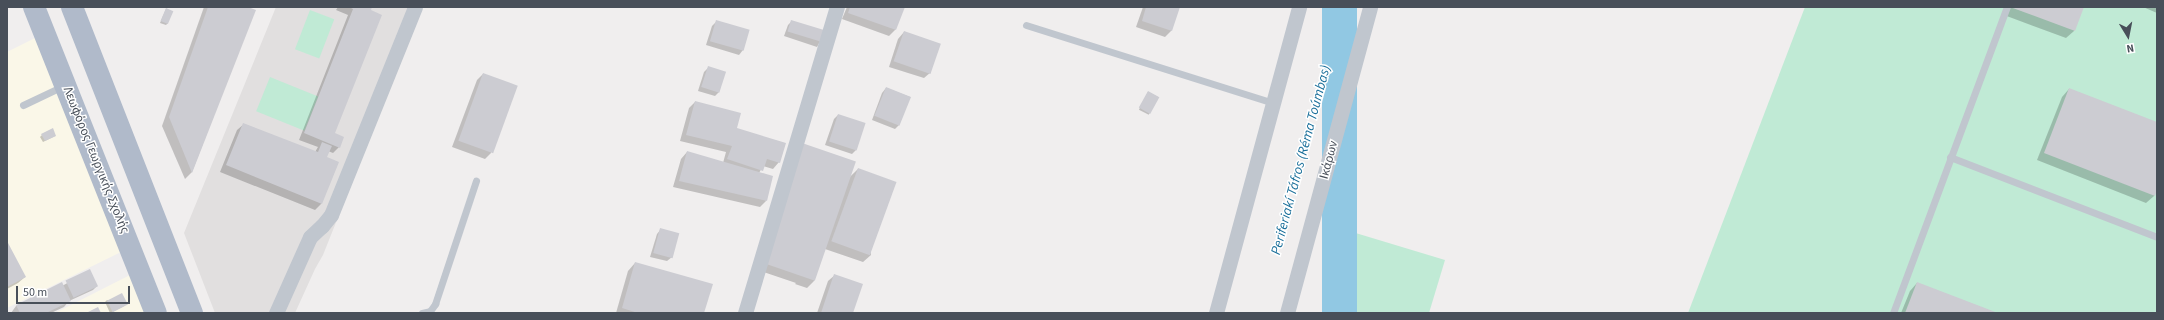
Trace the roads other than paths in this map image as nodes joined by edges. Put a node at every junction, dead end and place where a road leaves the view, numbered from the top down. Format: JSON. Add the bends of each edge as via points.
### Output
{"nodes":[{"id":1,"x":34,"y":7,"type":"edge"},
{"id":2,"x":72,"y":7,"type":"edge"},
{"id":3,"x":415,"y":7,"type":"edge"},
{"id":4,"x":837,"y":7,"type":"edge"},
{"id":5,"x":1299,"y":7,"type":"edge"},
{"id":6,"x":1370,"y":7,"type":"edge"},
{"id":7,"x":2007,"y":7,"type":"edge"},
{"id":8,"x":1026,"y":26,"type":"dead end"},
{"id":9,"x":66,"y":84,"type":"junction"},
{"id":10,"x":1273,"y":103,"type":"junction"},
{"id":11,"x":23,"y":105,"type":"dead end"},
{"id":12,"x":1950,"y":158,"type":"junction"},
{"id":13,"x":476,"y":181,"type":"dead end"},
{"id":14,"x":2157,"y":236,"type":"edge"},
{"id":15,"x":156,"y":313,"type":"edge"},
{"id":16,"x":192,"y":313,"type":"edge"},
{"id":17,"x":276,"y":313,"type":"edge"},
{"id":18,"x":422,"y":313,"type":"edge"},
{"id":19,"x":745,"y":313,"type":"edge"},
{"id":20,"x":1216,"y":313,"type":"edge"},
{"id":21,"x":1287,"y":313,"type":"edge"},
{"id":22,"x":1892,"y":313,"type":"edge"}],
"edges":[{"from":1,"to":9,"type":"main road","name":"Λεωφόρος Γεωργικής Σχολής"},
{"from":2,"to":16,"type":"main road"},
{"from":3,"to":17,"type":"street","via":[[331,215],[310,237]]},
{"from":4,"to":19,"type":"street"},
{"from":5,"to":10,"type":"street"},
{"from":6,"to":21,"type":"street","name":"Ικάρων"},
{"from":7,"to":12,"type":"lane"},
{"from":8,"to":10,"type":"lane"},
{"from":9,"to":11,"type":"lane"},
{"from":9,"to":15,"type":"main road","name":"Λεωφόρος Γεωργικής Σχολής"},
{"from":10,"to":20,"type":"street"},
{"from":12,"to":14,"type":"lane"},
{"from":12,"to":22,"type":"lane"},
{"from":13,"to":18,"type":"lane","via":[[435,304],[430,311]]}]}
